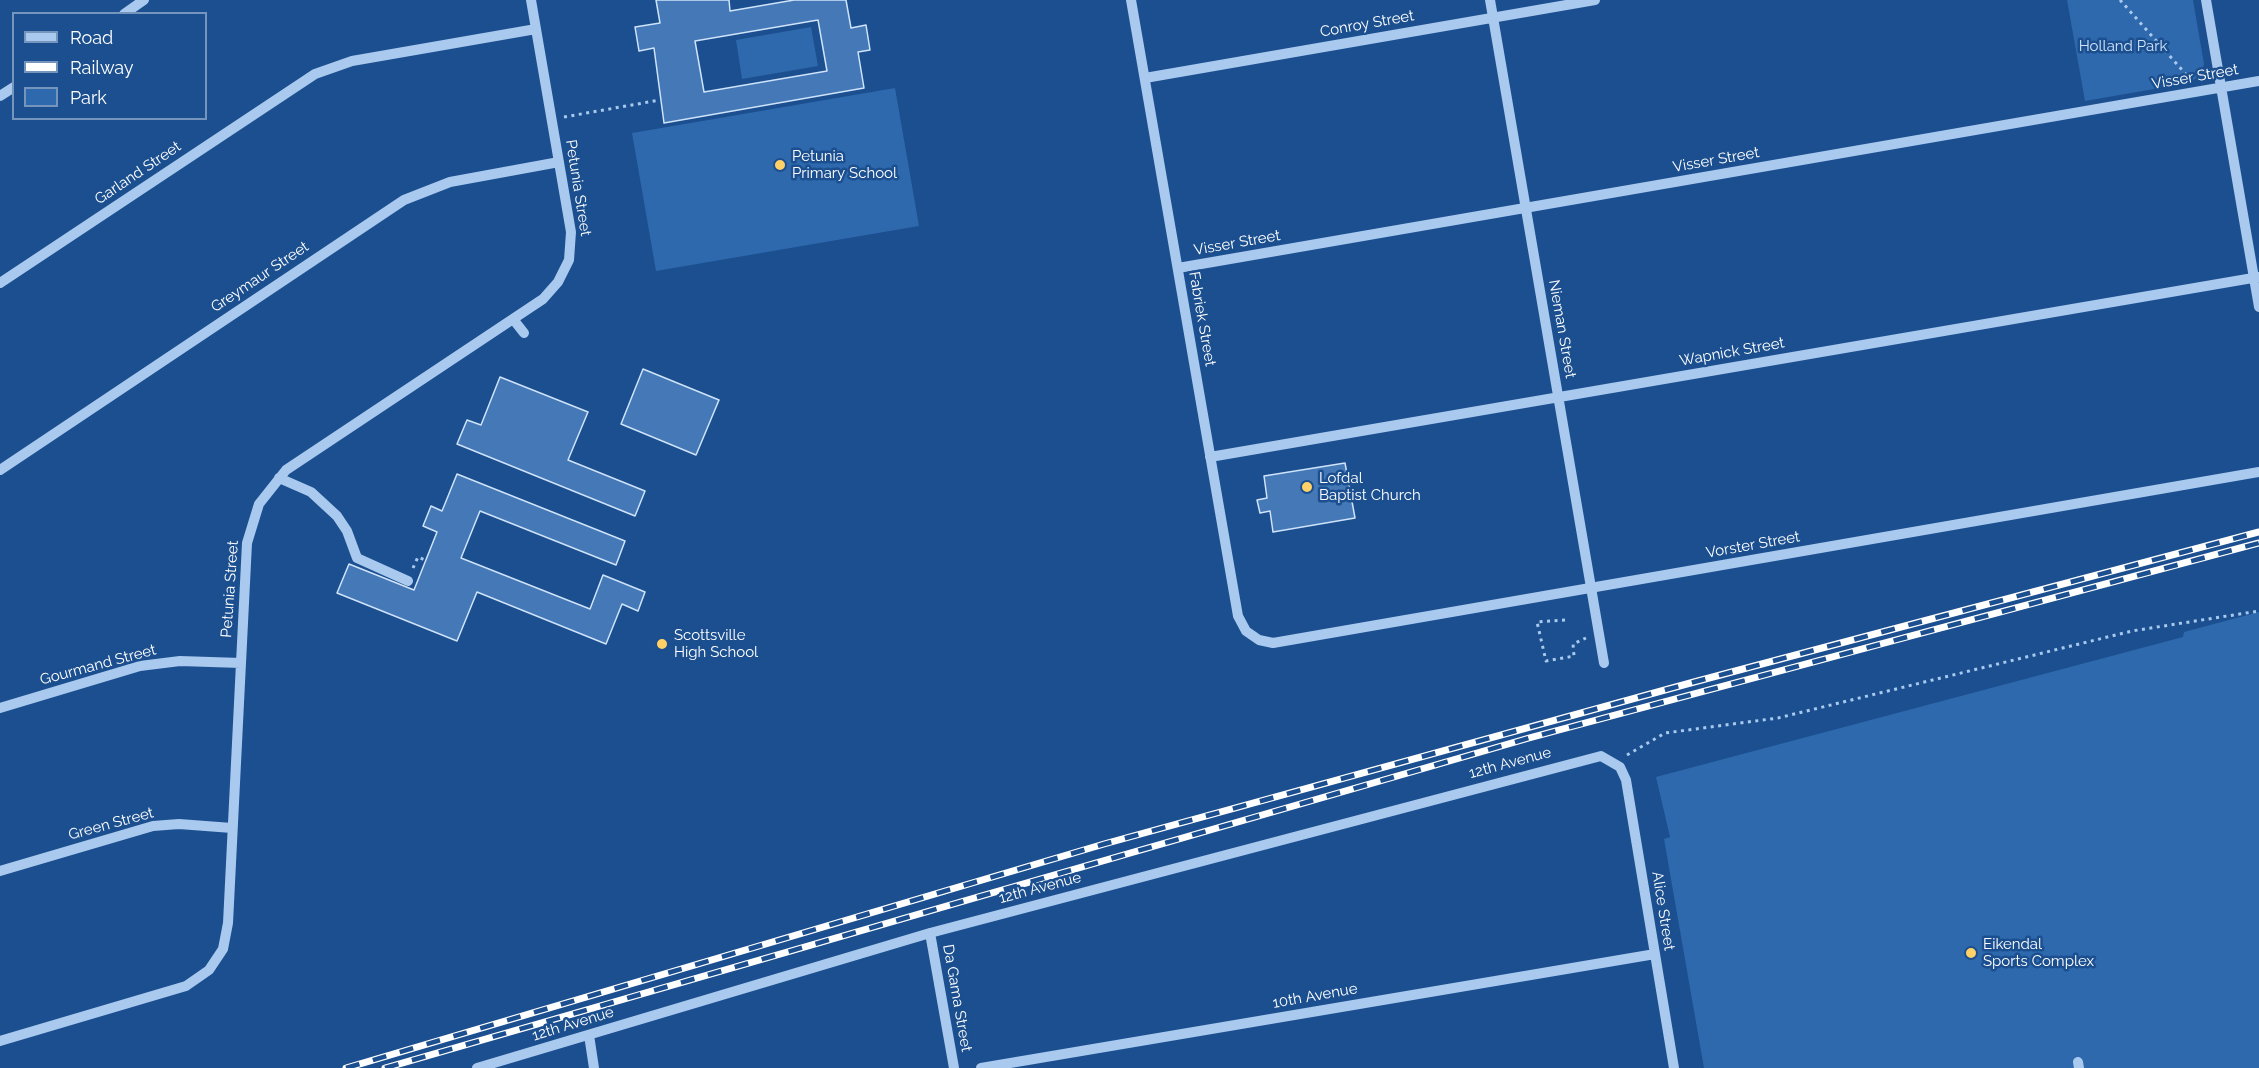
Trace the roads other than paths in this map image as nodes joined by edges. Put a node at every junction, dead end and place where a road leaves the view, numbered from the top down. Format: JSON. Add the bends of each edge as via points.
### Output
{"nodes":[{"id":1,"x":144,"y":0,"type":"edge"},
{"id":2,"x":531,"y":0,"type":"edge"},
{"id":3,"x":1131,"y":0,"type":"edge"},
{"id":4,"x":1490,"y":0,"type":"edge"},
{"id":5,"x":1595,"y":0,"type":"edge"},
{"id":6,"x":2206,"y":0,"type":"edge"},
{"id":7,"x":126,"y":12,"type":"edge"},
{"id":8,"x":1493,"y":18,"type":"junction"},
{"id":9,"x":536,"y":28,"type":"junction"},
{"id":10,"x":1145,"y":78,"type":"junction"},
{"id":11,"x":2259,"y":81,"type":"edge"},
{"id":12,"x":2221,"y":87,"type":"junction"},
{"id":13,"x":559,"y":162,"type":"junction"},
{"id":14,"x":1525,"y":208,"type":"junction"},
{"id":15,"x":1178,"y":268,"type":"junction"},
{"id":16,"x":2256,"y":278,"type":"edge"},
{"id":17,"x":0,"y":283,"type":"edge"},
{"id":18,"x":2259,"y":307,"type":"edge"},
{"id":19,"x":513,"y":319,"type":"junction"},
{"id":20,"x":524,"y":333,"type":"dead end"},
{"id":21,"x":1558,"y":397,"type":"junction"},
{"id":22,"x":1210,"y":457,"type":"junction"},
{"id":23,"x":0,"y":470,"type":"edge"},
{"id":24,"x":2259,"y":472,"type":"edge"},
{"id":25,"x":279,"y":478,"type":"junction"},
{"id":26,"x":408,"y":581,"type":"road end"},
{"id":27,"x":1591,"y":588,"type":"junction"},
{"id":28,"x":1253,"y":637,"type":"joint"},
{"id":29,"x":241,"y":663,"type":"junction"},
{"id":30,"x":1604,"y":663,"type":"dead end"},
{"id":31,"x":0,"y":708,"type":"edge"},
{"id":32,"x":1615,"y":762,"type":"joint"},
{"id":33,"x":232,"y":828,"type":"junction"},
{"id":34,"x":0,"y":871,"type":"edge"},
{"id":35,"x":930,"y":933,"type":"junction"},
{"id":36,"x":1655,"y":954,"type":"junction"},
{"id":37,"x":589,"y":1035,"type":"junction"},
{"id":38,"x":0,"y":1041,"type":"edge"},
{"id":39,"x":477,"y":1068,"type":"edge"},
{"id":40,"x":594,"y":1068,"type":"edge"},
{"id":41,"x":954,"y":1068,"type":"edge"},
{"id":42,"x":981,"y":1068,"type":"edge"},
{"id":43,"x":1674,"y":1068,"type":"edge"}],
"edges":[{"from":1,"to":7,"type":"street"},
{"from":2,"to":9,"type":"street","name":"Petunia Street"},
{"from":3,"to":10,"type":"street","name":"Fabriek Street"},
{"from":4,"to":8,"type":"street","name":"Nieman Street"},
{"from":5,"to":8,"type":"street","name":"Conroy Street"},
{"from":6,"to":12,"type":"street"},
{"from":8,"to":10,"type":"street","name":"Conroy Street"},
{"from":8,"to":14,"type":"street","name":"Nieman Street"},
{"from":9,"to":13,"type":"street","name":"Petunia Street"},
{"from":9,"to":17,"type":"street","name":"Garland Street","via":[[352,61],[315,74]]},
{"from":10,"to":15,"type":"street","name":"Fabriek Street"},
{"from":11,"to":12,"type":"street","name":"Visser Street"},
{"from":12,"to":14,"type":"street","name":"Visser Street"},
{"from":12,"to":16,"type":"street"},
{"from":13,"to":19,"type":"street","name":"Petunia Street","via":[[571,232],[568,260],[551,292]]},
{"from":13,"to":23,"type":"street","name":"Greymaur Street","via":[[450,182],[404,200]]},
{"from":14,"to":15,"type":"street","name":"Visser Street"},
{"from":14,"to":21,"type":"street","name":"Nieman Street"},
{"from":15,"to":22,"type":"street","name":"Fabriek Street"},
{"from":16,"to":18,"type":"street"},
{"from":16,"to":21,"type":"street","name":"Wapnick Street"},
{"from":19,"to":20,"type":"street"},
{"from":19,"to":25,"type":"street","name":"Petunia Street"},
{"from":21,"to":22,"type":"street","name":"Wapnick Street"},
{"from":21,"to":27,"type":"street","name":"Nieman Street"},
{"from":22,"to":28,"type":"street","name":"Fabriek Street","via":[[1238,616]]},
{"from":24,"to":27,"type":"street","name":"Vorster Street"},
{"from":25,"to":26,"type":"street","via":[[310,492],[337,516],[353,552],[363,563]]},
{"from":25,"to":29,"type":"street","name":"Petunia Street","via":[[260,504],[247,543]]},
{"from":27,"to":28,"type":"street","name":"Vorster Street","via":[[1273,643]]},
{"from":27,"to":30,"type":"street","name":"Nieman Street"},
{"from":29,"to":31,"type":"street","name":"Gourmand Street","via":[[160,663]]},
{"from":29,"to":33,"type":"street","name":"Petunia Street"},
{"from":32,"to":35,"type":"street","name":"12th Avenue","via":[[1593,756]]},
{"from":32,"to":36,"type":"street","name":"Alice Street","via":[[1626,780]]},
{"from":33,"to":34,"type":"street","name":"Green Street","via":[[153,826]]},
{"from":33,"to":38,"type":"street","name":"Petunia Street","via":[[226,938],[218,959],[204,975],[186,986]]},
{"from":35,"to":37,"type":"street","name":"12th Avenue"},
{"from":35,"to":41,"type":"street","name":"Da Gama Street"},
{"from":36,"to":42,"type":"street","name":"10th Avenue"},
{"from":36,"to":43,"type":"street","name":"Alice Street"},
{"from":37,"to":39,"type":"street","name":"12th Avenue"},
{"from":37,"to":40,"type":"street"}]}
